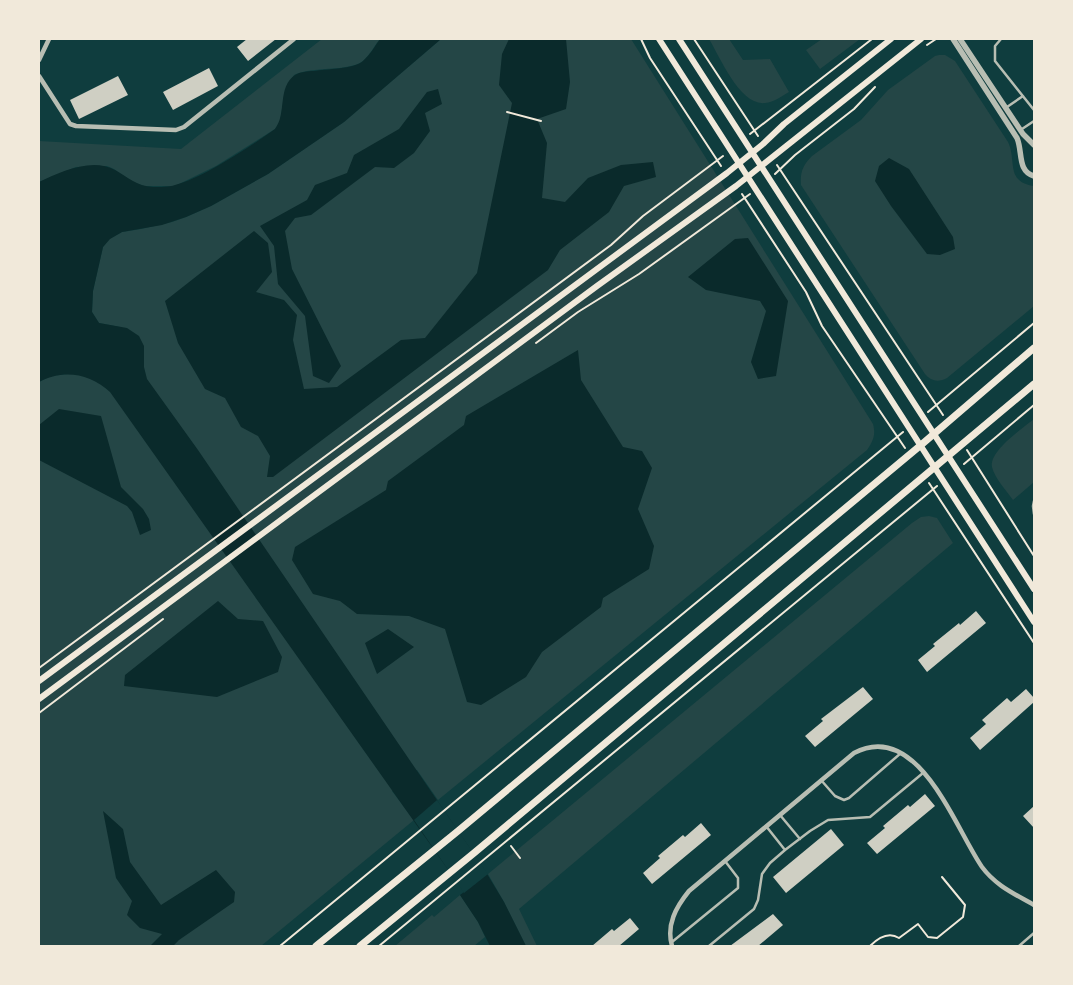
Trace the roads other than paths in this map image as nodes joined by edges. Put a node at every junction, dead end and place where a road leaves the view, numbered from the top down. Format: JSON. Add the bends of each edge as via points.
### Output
{"nodes":[{"id":1,"x":49,"y":39,"type":"edge"},
{"id":2,"x":294,"y":39,"type":"edge"},
{"id":3,"x":659,"y":39,"type":"edge"},
{"id":4,"x":680,"y":39,"type":"edge"},
{"id":5,"x":891,"y":39,"type":"edge"},
{"id":6,"x":921,"y":39,"type":"edge"},
{"id":7,"x":953,"y":39,"type":"edge"},
{"id":8,"x":960,"y":39,"type":"edge"},
{"id":9,"x":1001,"y":39,"type":"edge"},
{"id":10,"x":39,"y":60,"type":"edge"},
{"id":11,"x":39,"y":76,"type":"edge"},
{"id":12,"x":1023,"y":96,"type":"junction"},
{"id":13,"x":1006,"y":108,"type":"junction"},
{"id":14,"x":1034,"y":110,"type":"edge"},
{"id":15,"x":1034,"y":120,"type":"edge"},
{"id":16,"x":1020,"y":130,"type":"junction"},
{"id":17,"x":1034,"y":145,"type":"edge"},
{"id":18,"x":753,"y":152,"type":"junction"},
{"id":19,"x":740,"y":163,"type":"junction"},
{"id":20,"x":762,"y":165,"type":"junction"},
{"id":21,"x":748,"y":176,"type":"junction"},
{"id":22,"x":1034,"y":176,"type":"edge"},
{"id":23,"x":1034,"y":348,"type":"edge"},
{"id":24,"x":1034,"y":384,"type":"edge"},
{"id":25,"x":935,"y":433,"type":"junction"},
{"id":26,"x":921,"y":446,"type":"junction"},
{"id":27,"x":949,"y":456,"type":"junction"},
{"id":28,"x":935,"y":467,"type":"junction"},
{"id":29,"x":1034,"y":501,"type":"edge"},
{"id":30,"x":1034,"y":514,"type":"edge"},
{"id":31,"x":1033,"y":586,"type":"edge"},
{"id":32,"x":1034,"y":622,"type":"edge"},
{"id":33,"x":39,"y":680,"type":"edge"},
{"id":34,"x":39,"y":699,"type":"edge"},
{"id":35,"x":901,"y":753,"type":"junction"},
{"id":36,"x":924,"y":772,"type":"junction"},
{"id":37,"x":821,"y":780,"type":"junction"},
{"id":38,"x":780,"y":814,"type":"junction"},
{"id":39,"x":766,"y":826,"type":"junction"},
{"id":40,"x":800,"y":839,"type":"junction"},
{"id":41,"x":786,"y":850,"type":"junction"},
{"id":42,"x":725,"y":861,"type":"junction"},
{"id":43,"x":1034,"y":905,"type":"edge"},
{"id":44,"x":1034,"y":933,"type":"edge"},
{"id":45,"x":671,"y":944,"type":"edge"},
{"id":46,"x":316,"y":946,"type":"edge"},
{"id":47,"x":360,"y":946,"type":"edge"},
{"id":48,"x":709,"y":946,"type":"edge"},
{"id":49,"x":1019,"y":946,"type":"edge"}],
"edges":[{"from":1,"to":10,"type":"street"},
{"from":2,"to":11,"type":"street","via":[[184,127],[176,130],[70,124]]},
{"from":3,"to":19,"type":"main road"},
{"from":4,"to":18,"type":"main road"},
{"from":5,"to":18,"type":"main road"},
{"from":6,"to":20,"type":"main road"},
{"from":7,"to":22,"type":"street","via":[[1017,138],[1024,170]]},
{"from":8,"to":13,"type":"street"},
{"from":9,"to":12,"type":"lane","via":[[995,46],[995,61]]},
{"from":12,"to":13,"type":"lane"},
{"from":12,"to":14,"type":"lane"},
{"from":13,"to":16,"type":"street"},
{"from":15,"to":16,"type":"lane"},
{"from":16,"to":17,"type":"street"},
{"from":18,"to":19,"type":"main road"},
{"from":18,"to":20,"type":"main road"},
{"from":19,"to":21,"type":"main road"},
{"from":19,"to":33,"type":"main road"},
{"from":20,"to":21,"type":"main road"},
{"from":20,"to":25,"type":"main road"},
{"from":21,"to":26,"type":"main road"},
{"from":21,"to":34,"type":"main road"},
{"from":23,"to":25,"type":"main road"},
{"from":24,"to":27,"type":"main road"},
{"from":25,"to":26,"type":"main road"},
{"from":25,"to":27,"type":"main road"},
{"from":26,"to":28,"type":"main road"},
{"from":26,"to":46,"type":"main road"},
{"from":27,"to":28,"type":"main road"},
{"from":27,"to":31,"type":"main road"},
{"from":28,"to":32,"type":"main road"},
{"from":28,"to":47,"type":"main road"},
{"from":29,"to":30,"type":"lane"},
{"from":35,"to":36,"type":"street"},
{"from":35,"to":37,"type":"street","via":[[881,746],[863,748]]},
{"from":35,"to":37,"type":"lane","via":[[844,800],[834,796]]},
{"from":36,"to":40,"type":"lane","via":[[870,817],[828,820]]},
{"from":36,"to":43,"type":"street","via":[[983,867],[999,885]]},
{"from":37,"to":38,"type":"street"},
{"from":38,"to":39,"type":"street"},
{"from":38,"to":40,"type":"lane"},
{"from":39,"to":41,"type":"lane"},
{"from":39,"to":42,"type":"street"},
{"from":40,"to":41,"type":"lane"},
{"from":41,"to":48,"type":"lane","via":[[762,874],[754,909]]},
{"from":42,"to":45,"type":"street","via":[[681,900],[672,921]]},
{"from":42,"to":45,"type":"lane","via":[[738,878],[738,888]]},
{"from":44,"to":49,"type":"lane"}]}
